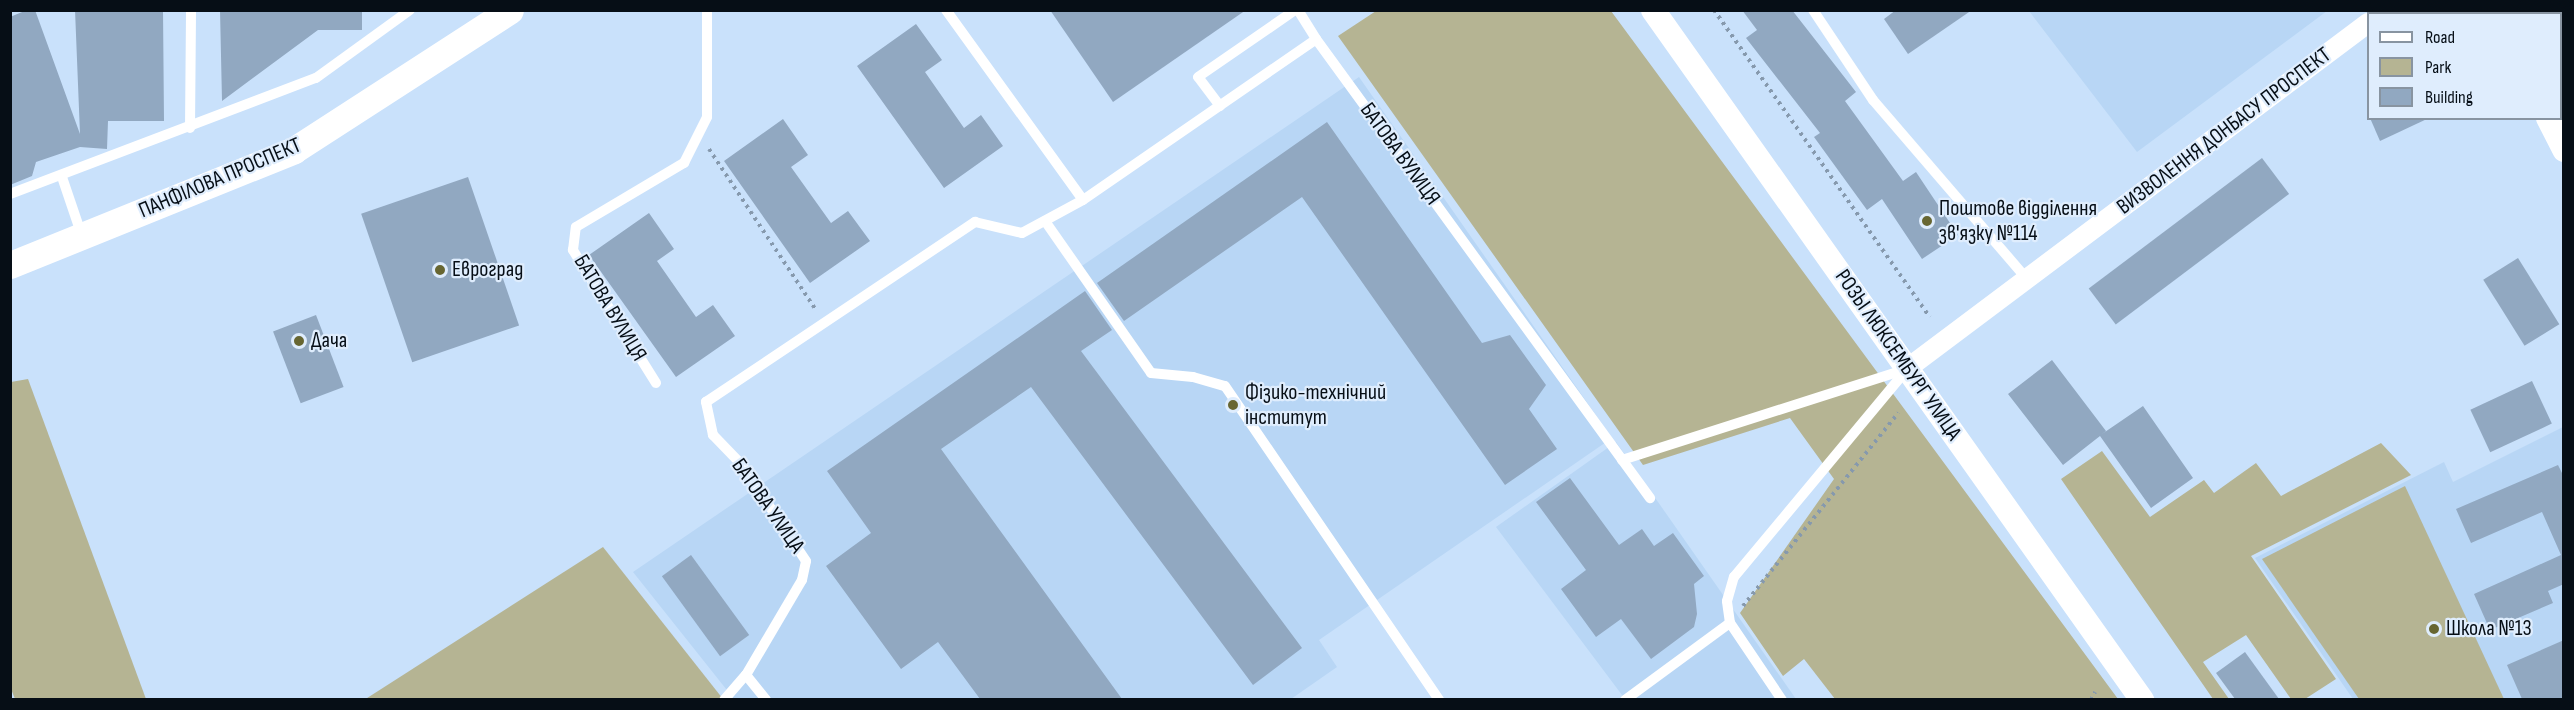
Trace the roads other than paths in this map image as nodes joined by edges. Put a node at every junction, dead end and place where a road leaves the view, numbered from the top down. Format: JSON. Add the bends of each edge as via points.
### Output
{"nodes":[{"id":1,"x":191,"y":10,"type":"edge"},
{"id":2,"x":410,"y":10,"type":"edge"},
{"id":3,"x":510,"y":10,"type":"edge"},
{"id":4,"x":707,"y":10,"type":"edge"},
{"id":5,"x":946,"y":10,"type":"edge"},
{"id":6,"x":1296,"y":10,"type":"edge"},
{"id":7,"x":1653,"y":10,"type":"edge"},
{"id":8,"x":1813,"y":10,"type":"edge"},
{"id":9,"x":2367,"y":24,"type":"edge"},
{"id":10,"x":1316,"y":39,"type":"junction"},
{"id":11,"x":1220,"y":105,"type":"junction"},
{"id":12,"x":2549,"y":120,"type":"edge"},
{"id":13,"x":190,"y":128,"type":"junction"},
{"id":14,"x":2564,"y":150,"type":"edge"},
{"id":15,"x":62,"y":177,"type":"junction"},
{"id":16,"x":10,"y":194,"type":"edge"},
{"id":17,"x":1083,"y":200,"type":"junction"},
{"id":18,"x":1045,"y":221,"type":"junction"},
{"id":19,"x":82,"y":236,"type":"junction"},
{"id":20,"x":10,"y":265,"type":"edge"},
{"id":21,"x":2027,"y":279,"type":"junction"},
{"id":22,"x":1908,"y":369,"type":"junction"},
{"id":23,"x":656,"y":383,"type":"dead end"},
{"id":24,"x":1622,"y":460,"type":"junction"},
{"id":25,"x":1650,"y":498,"type":"dead end"},
{"id":26,"x":1730,"y":623,"type":"junction"},
{"id":27,"x":746,"y":675,"type":"junction"},
{"id":28,"x":724,"y":699,"type":"edge"},
{"id":29,"x":765,"y":699,"type":"edge"},
{"id":30,"x":1439,"y":699,"type":"edge"},
{"id":31,"x":1625,"y":699,"type":"edge"},
{"id":32,"x":1782,"y":699,"type":"edge"},
{"id":33,"x":2142,"y":699,"type":"edge"}],
"edges":[{"from":1,"to":13,"type":"lane"},
{"from":2,"to":13,"type":"lane","via":[[316,78]]},
{"from":3,"to":19,"type":"main road","name":"ПАНФІЛОВА ПРОСПЕКТ","via":[[294,150]]},
{"from":4,"to":23,"type":"lane","name":"БАТОВА ВУЛИЦЯ","via":[[707,117],[684,163],[576,227],[573,250]]},
{"from":5,"to":17,"type":"lane"},
{"from":6,"to":10,"type":"lane","name":"БАТОВА ВУЛИЦЯ"},
{"from":6,"to":11,"type":"lane","via":[[1198,77]]},
{"from":7,"to":22,"type":"street","name":"РОЗЫ ЛЮКСЕМБУРГ УЛИЦА"},
{"from":8,"to":21,"type":"lane","via":[[1873,100]]},
{"from":9,"to":21,"type":"street","name":"ВИЗВОЛЕННЯ ДОНБАСУ ПРОСПЕКТ"},
{"from":10,"to":11,"type":"lane"},
{"from":10,"to":24,"type":"lane","name":"БАТОВА ВУЛИЦЯ"},
{"from":11,"to":17,"type":"lane"},
{"from":12,"to":14,"type":"street"},
{"from":13,"to":15,"type":"lane"},
{"from":15,"to":16,"type":"lane"},
{"from":15,"to":19,"type":"lane"},
{"from":17,"to":18,"type":"lane"},
{"from":18,"to":27,"type":"lane","name":"БАТОВА УЛИЦА","via":[[1022,233],[975,222],[706,402],[713,435],[742,465],[806,561],[802,580]]},
{"from":18,"to":30,"type":"lane","via":[[1151,373],[1193,377],[1225,386]]},
{"from":19,"to":20,"type":"main road","name":"ПАНФІЛОВА ПРОСПЕКТ"},
{"from":21,"to":22,"type":"street","name":"ВИЗВОЛЕННЯ ДОНБАСУ ПРОСПЕКТ"},
{"from":22,"to":24,"type":"lane"},
{"from":22,"to":26,"type":"lane","via":[[1734,577],[1727,601]]},
{"from":22,"to":33,"type":"street","name":"РОЗЫ ЛЮКСЕМБУРГ УЛИЦА"},
{"from":24,"to":25,"type":"lane","name":"БАТОВА ВУЛИЦЯ"},
{"from":26,"to":31,"type":"lane"},
{"from":26,"to":32,"type":"lane"},
{"from":27,"to":28,"type":"lane","name":"БАТОВА УЛИЦА"},
{"from":27,"to":29,"type":"lane"}]}
